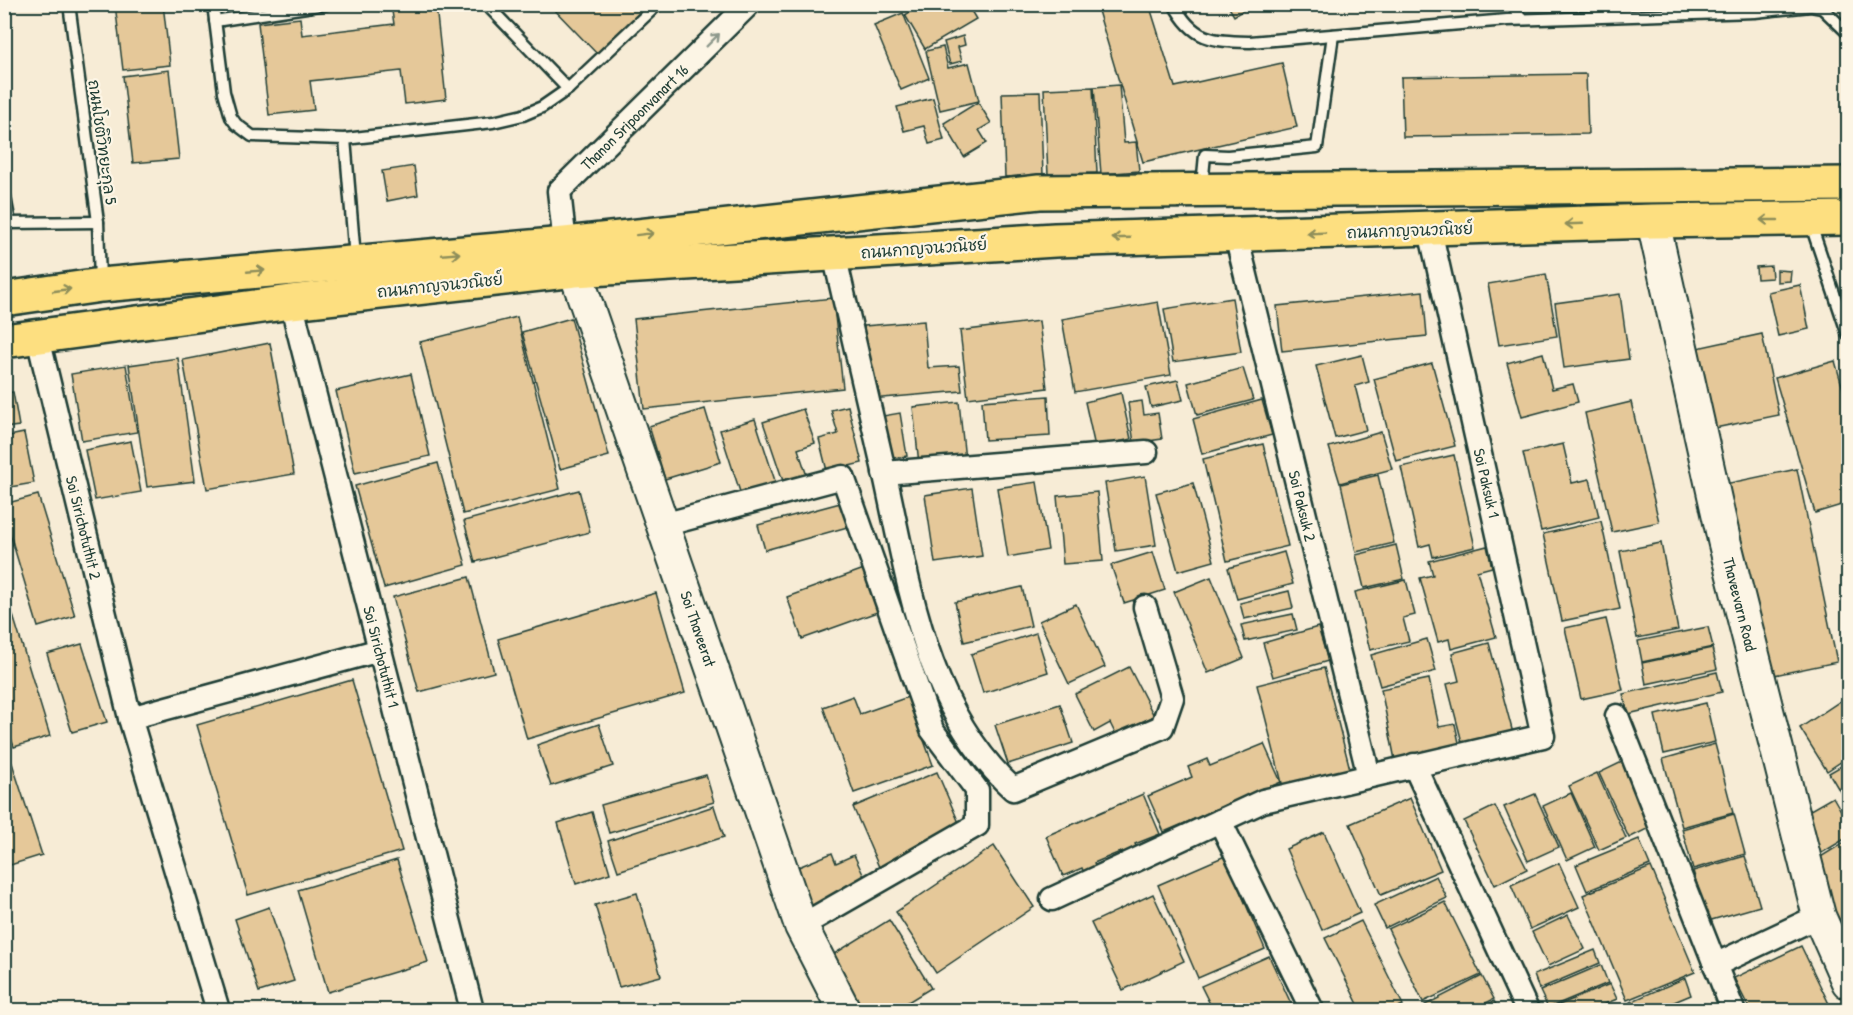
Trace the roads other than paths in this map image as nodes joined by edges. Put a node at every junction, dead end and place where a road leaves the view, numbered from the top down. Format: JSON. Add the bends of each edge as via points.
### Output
{"nodes":[{"id":1,"x":69,"y":4,"type":"edge"},
{"id":2,"x":213,"y":4,"type":"edge"},
{"id":3,"x":326,"y":4,"type":"edge"},
{"id":4,"x":486,"y":4,"type":"edge"},
{"id":5,"x":658,"y":4,"type":"edge"},
{"id":6,"x":749,"y":4,"type":"edge"},
{"id":7,"x":1174,"y":4,"type":"edge"},
{"id":8,"x":1512,"y":4,"type":"edge"},
{"id":9,"x":1521,"y":19,"type":"junction"},
{"id":10,"x":215,"y":21,"type":"junction"},
{"id":11,"x":1848,"y":33,"type":"edge"},
{"id":12,"x":1333,"y":34,"type":"junction"},
{"id":13,"x":568,"y":89,"type":"junction"},
{"id":14,"x":345,"y":139,"type":"junction"},
{"id":15,"x":1848,"y":184,"type":"edge"},
{"id":16,"x":1202,"y":191,"type":"junction"},
{"id":17,"x":4,"y":192,"type":"edge"},
{"id":18,"x":1848,"y":218,"type":"edge"},
{"id":19,"x":1809,"y":219,"type":"junction"},
{"id":20,"x":1653,"y":221,"type":"junction"},
{"id":21,"x":98,"y":222,"type":"junction"},
{"id":22,"x":7,"y":223,"type":"edge"},
{"id":23,"x":1430,"y":230,"type":"junction"},
{"id":24,"x":1236,"y":235,"type":"junction"},
{"id":25,"x":834,"y":254,"type":"junction"},
{"id":26,"x":570,"y":257,"type":"junction"},
{"id":27,"x":355,"y":262,"type":"junction"},
{"id":28,"x":100,"y":285,"type":"junction"},
{"id":29,"x":4,"y":299,"type":"edge"},
{"id":30,"x":291,"y":302,"type":"junction"},
{"id":31,"x":1848,"y":335,"type":"edge"},
{"id":32,"x":38,"y":338,"type":"junction"},
{"id":33,"x":4,"y":341,"type":"edge"},
{"id":34,"x":1146,"y":452,"type":"dead end"},
{"id":35,"x":884,"y":473,"type":"junction"},
{"id":36,"x":663,"y":525,"type":"junction"},
{"id":37,"x":1145,"y":607,"type":"dead end"},
{"id":38,"x":380,"y":650,"type":"junction"},
{"id":39,"x":1617,"y":716,"type":"dead end"},
{"id":40,"x":130,"y":718,"type":"junction"},
{"id":41,"x":1414,"y":765,"type":"junction"},
{"id":42,"x":1369,"y":776,"type":"junction"},
{"id":43,"x":1220,"y":821,"type":"junction"},
{"id":44,"x":1052,"y":899,"type":"dead end"},
{"id":45,"x":1819,"y":916,"type":"junction"},
{"id":46,"x":801,"y":926,"type":"junction"},
{"id":47,"x":1715,"y":964,"type":"junction"},
{"id":48,"x":1848,"y":982,"type":"edge"},
{"id":49,"x":218,"y":1011,"type":"edge"},
{"id":50,"x":472,"y":1011,"type":"edge"},
{"id":51,"x":844,"y":1011,"type":"edge"},
{"id":52,"x":1312,"y":1011,"type":"edge"},
{"id":53,"x":1527,"y":1011,"type":"edge"},
{"id":54,"x":1733,"y":1011,"type":"edge"}],
"edges":[{"from":1,"to":21,"type":"lane","name":"ถนนโชติวิทยะกุล 5"},
{"from":2,"to":10,"type":"lane"},
{"from":3,"to":10,"type":"lane"},
{"from":4,"to":13,"type":"lane"},
{"from":5,"to":13,"type":"lane"},
{"from":26,"to":6,"type":"street","name":"Thanon Sripoonvanart 16","one_way":true,"via":[[559,191]]},
{"from":7,"to":12,"type":"lane","via":[[1191,29],[1217,41]]},
{"from":8,"to":9,"type":"lane"},
{"from":9,"to":11,"type":"lane","via":[[1755,12],[1811,6],[1822,8]]},
{"from":9,"to":12,"type":"lane"},
{"from":10,"to":14,"type":"lane","via":[[227,108],[243,131],[252,136]]},
{"from":12,"to":16,"type":"lane","via":[[1317,147],[1205,155]]},
{"from":13,"to":14,"type":"lane","via":[[542,107],[493,122]]},
{"from":14,"to":27,"type":"lane"},
{"from":15,"to":16,"type":"main road","name":"ถนนกาญจนวณิชย์"},
{"from":26,"to":16,"type":"main road","name":"ถนนกาญจนวณิชย์","one_way":true,"via":[[1039,192]]},
{"from":17,"to":22,"type":"lane"},
{"from":18,"to":19,"type":"main road","name":"ถนนกาญจนวณิชย์"},
{"from":19,"to":20,"type":"main road","name":"ถนนกาญจนวณิชย์","one_way":true},
{"from":19,"to":31,"type":"lane"},
{"from":20,"to":23,"type":"main road","name":"ถนนกาญจนวณิชย์","one_way":true},
{"from":20,"to":45,"type":"street","name":"Thaveevarn Road","via":[[1724,540]]},
{"from":21,"to":22,"type":"lane"},
{"from":21,"to":28,"type":"lane","name":"ถนนโชติวิทยะกุล 5"},
{"from":23,"to":24,"type":"main road","name":"ถนนกาญจนวณิชย์","one_way":true},
{"from":23,"to":41,"type":"street","name":"Soi Paksuk 1","via":[[1543,736]]},
{"from":24,"to":25,"type":"main road","name":"ถนนกาญจนวณิชย์","one_way":true,"via":[[1055,240]]},
{"from":24,"to":42,"type":"street","name":"Soi Paksuk 2"},
{"from":25,"to":26,"type":"main road","name":"ถนนกาญจนวณิชย์"},
{"from":25,"to":35,"type":"street"},
{"from":27,"to":26,"type":"main road","name":"ถนนกาญจนวณิชย์","one_way":true},
{"from":26,"to":30,"type":"main road","name":"ถนนกาญจนวณิชย์"},
{"from":26,"to":36,"type":"street","name":"Soi Thaveerat"},
{"from":28,"to":27,"type":"main road","name":"ถนนกาญจนวณิชย์","one_way":true},
{"from":29,"to":28,"type":"main road","name":"ถนนกาญจนวณิชย์","one_way":true},
{"from":30,"to":32,"type":"main road","name":"ถนนกาญจนวณิชย์"},
{"from":30,"to":38,"type":"street","name":"Soi Sirichotuthit 1"},
{"from":32,"to":33,"type":"main road","name":"ถนนกาญจนวณิชย์"},
{"from":32,"to":40,"type":"street","name":"Soi Sirichotuthit 2"},
{"from":34,"to":35,"type":"street"},
{"from":35,"to":37,"type":"street","via":[[926,645],[957,720],[992,770],[1013,789],[1162,728],[1172,698]]},
{"from":36,"to":46,"type":"street","name":"Soi Thaveerat"},
{"from":36,"to":46,"type":"street","via":[[843,477],[932,730],[977,790],[977,825]]},
{"from":38,"to":40,"type":"street"},
{"from":38,"to":50,"type":"street","name":"Soi Sirichotuthit 1"},
{"from":39,"to":47,"type":"street"},
{"from":40,"to":49,"type":"street","name":"Soi Sirichotuthit 2"},
{"from":41,"to":42,"type":"street"},
{"from":41,"to":53,"type":"street"},
{"from":42,"to":43,"type":"street","via":[[1263,801]]},
{"from":43,"to":44,"type":"street"},
{"from":43,"to":52,"type":"street"},
{"from":45,"to":47,"type":"street"},
{"from":45,"to":48,"type":"street","name":"Thaveevarn Road"},
{"from":46,"to":51,"type":"street","name":"Soi Thaveerat"},
{"from":47,"to":54,"type":"street"}]}
